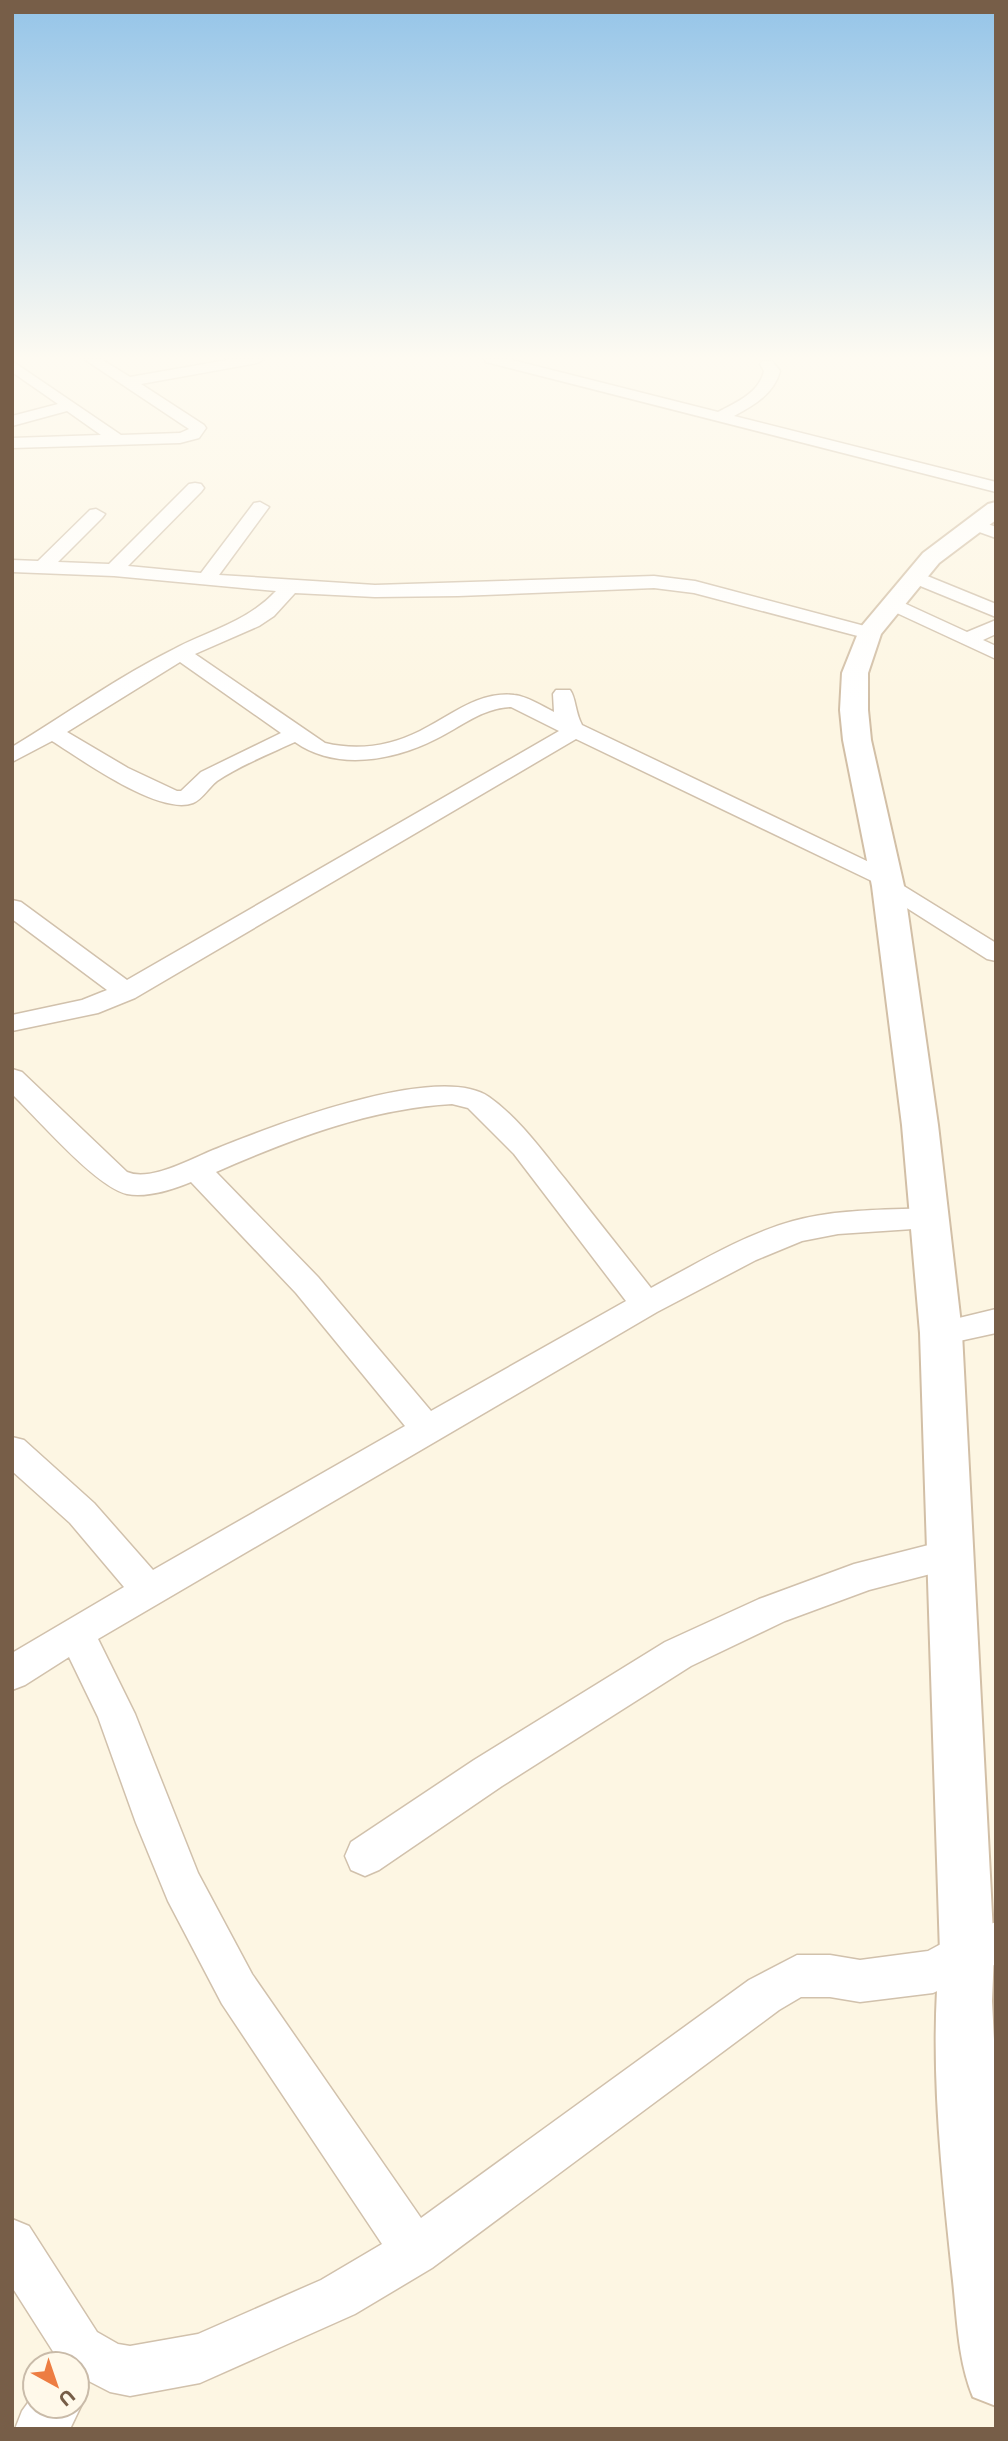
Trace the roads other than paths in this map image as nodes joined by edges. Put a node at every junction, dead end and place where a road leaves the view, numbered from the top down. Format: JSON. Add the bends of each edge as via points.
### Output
{"nodes":[{"id":1,"x":942,"y":473,"type":"edge"},
{"id":2,"x":996,"y":486,"type":"edge"},
{"id":3,"x":195,"y":488,"type":"dead end"},
{"id":4,"x":260,"y":507,"type":"dead end"},
{"id":5,"x":96,"y":514,"type":"dead end"},
{"id":6,"x":988,"y":522,"type":"edge"},
{"id":7,"x":12,"y":566,"type":"edge"},
{"id":8,"x":43,"y":567,"type":"junction"},
{"id":9,"x":114,"y":570,"type":"junction"},
{"id":10,"x":207,"y":578,"type":"junction"},
{"id":11,"x":290,"y":587,"type":"junction"},
{"id":12,"x":892,"y":605,"type":"junction"},
{"id":13,"x":996,"y":611,"type":"edge"},
{"id":14,"x":996,"y":626,"type":"edge"},
{"id":15,"x":967,"y":640,"type":"junction"},
{"id":16,"x":180,"y":653,"type":"junction"},
{"id":17,"x":996,"y":653,"type":"edge"},
{"id":18,"x":564,"y":694,"type":"dead end"},
{"id":19,"x":574,"y":731,"type":"junction"},
{"id":20,"x":52,"y":732,"type":"junction"},
{"id":21,"x":296,"y":734,"type":"junction"},
{"id":22,"x":12,"y":757,"type":"edge"},
{"id":23,"x":886,"y":882,"type":"junction"},
{"id":24,"x":12,"y":907,"type":"edge"},
{"id":25,"x":996,"y":954,"type":"edge"},
{"id":26,"x":127,"y":992,"type":"junction"},
{"id":27,"x":12,"y":1023,"type":"edge"},
{"id":28,"x":12,"y":1078,"type":"edge"},
{"id":29,"x":196,"y":1169,"type":"junction"},
{"id":30,"x":929,"y":1218,"type":"junction"},
{"id":31,"x":646,"y":1304,"type":"junction"},
{"id":32,"x":996,"y":1321,"type":"edge"},
{"id":33,"x":941,"y":1333,"type":"junction"},
{"id":34,"x":427,"y":1429,"type":"junction"},
{"id":35,"x":12,"y":1450,"type":"edge"},
{"id":36,"x":952,"y":1554,"type":"junction"},
{"id":37,"x":149,"y":1590,"type":"junction"},
{"id":38,"x":76,"y":1633,"type":"junction"},
{"id":39,"x":12,"y":1673,"type":"edge"},
{"id":40,"x":365,"y":1856,"type":"dead end"},
{"id":41,"x":981,"y":1948,"type":"edge"},
{"id":42,"x":12,"y":2243,"type":"edge"},
{"id":43,"x":415,"y":2251,"type":"junction"},
{"id":44,"x":73,"y":2350,"type":"edge"},
{"id":45,"x":91,"y":2361,"type":"edge"},
{"id":46,"x":996,"y":2374,"type":"edge"}],
"edges":[{"from":1,"to":2,"type":"street"},
{"from":3,"to":9,"type":"street"},
{"from":4,"to":10,"type":"street"},
{"from":5,"to":8,"type":"street"},
{"from":6,"to":12,"type":"street","via":[[931,558]]},
{"from":7,"to":8,"type":"street"},
{"from":8,"to":9,"type":"street"},
{"from":9,"to":10,"type":"street"},
{"from":10,"to":11,"type":"street"},
{"from":11,"to":12,"type":"street","via":[[458,590],[654,582]]},
{"from":11,"to":16,"type":"street","via":[[251,622]]},
{"from":12,"to":13,"type":"street"},
{"from":12,"to":15,"type":"street"},
{"from":12,"to":23,"type":"street","via":[[856,673],[854,710]]},
{"from":14,"to":15,"type":"street"},
{"from":15,"to":17,"type":"street"},
{"from":16,"to":20,"type":"street"},
{"from":16,"to":21,"type":"street"},
{"from":18,"to":19,"type":"street","via":[[564,712]]},
{"from":19,"to":21,"type":"street","via":[[514,701],[500,701],[477,706],[423,737],[379,752],[335,754]]},
{"from":19,"to":23,"type":"street"},
{"from":19,"to":26,"type":"street"},
{"from":20,"to":21,"type":"street","via":[[159,795],[180,799],[224,768]]},
{"from":20,"to":22,"type":"street"},
{"from":23,"to":25,"type":"street"},
{"from":23,"to":30,"type":"street"},
{"from":24,"to":26,"type":"street"},
{"from":26,"to":27,"type":"street","via":[[89,1007]]},
{"from":28,"to":29,"type":"street","via":[[124,1182],[144,1186]]},
{"from":29,"to":31,"type":"street","via":[[338,1115],[421,1097],[471,1099],[524,1147]]},
{"from":29,"to":34,"type":"street","via":[[307,1285]]},
{"from":30,"to":31,"type":"street","via":[[838,1223],[796,1231]]},
{"from":30,"to":33,"type":"street"},
{"from":31,"to":34,"type":"street"},
{"from":32,"to":33,"type":"street"},
{"from":33,"to":36,"type":"street"},
{"from":34,"to":37,"type":"street"},
{"from":35,"to":37,"type":"street","via":[[82,1513]]},
{"from":36,"to":40,"type":"street","via":[[867,1575],[772,1610],[678,1654]]},
{"from":36,"to":41,"type":"street"},
{"from":37,"to":38,"type":"street"},
{"from":38,"to":39,"type":"street"},
{"from":38,"to":43,"type":"street","via":[[116,1714],[183,1887],[237,1989]]},
{"from":41,"to":43,"type":"street","via":[[933,1972],[905,1977],[860,1981],[797,1976],[764,1995]]},
{"from":41,"to":46,"type":"street","via":[[964,2004],[970,2156]]},
{"from":42,"to":44,"type":"street"},
{"from":43,"to":45,"type":"street","via":[[338,2297],[200,2358],[130,2371]]}]}
